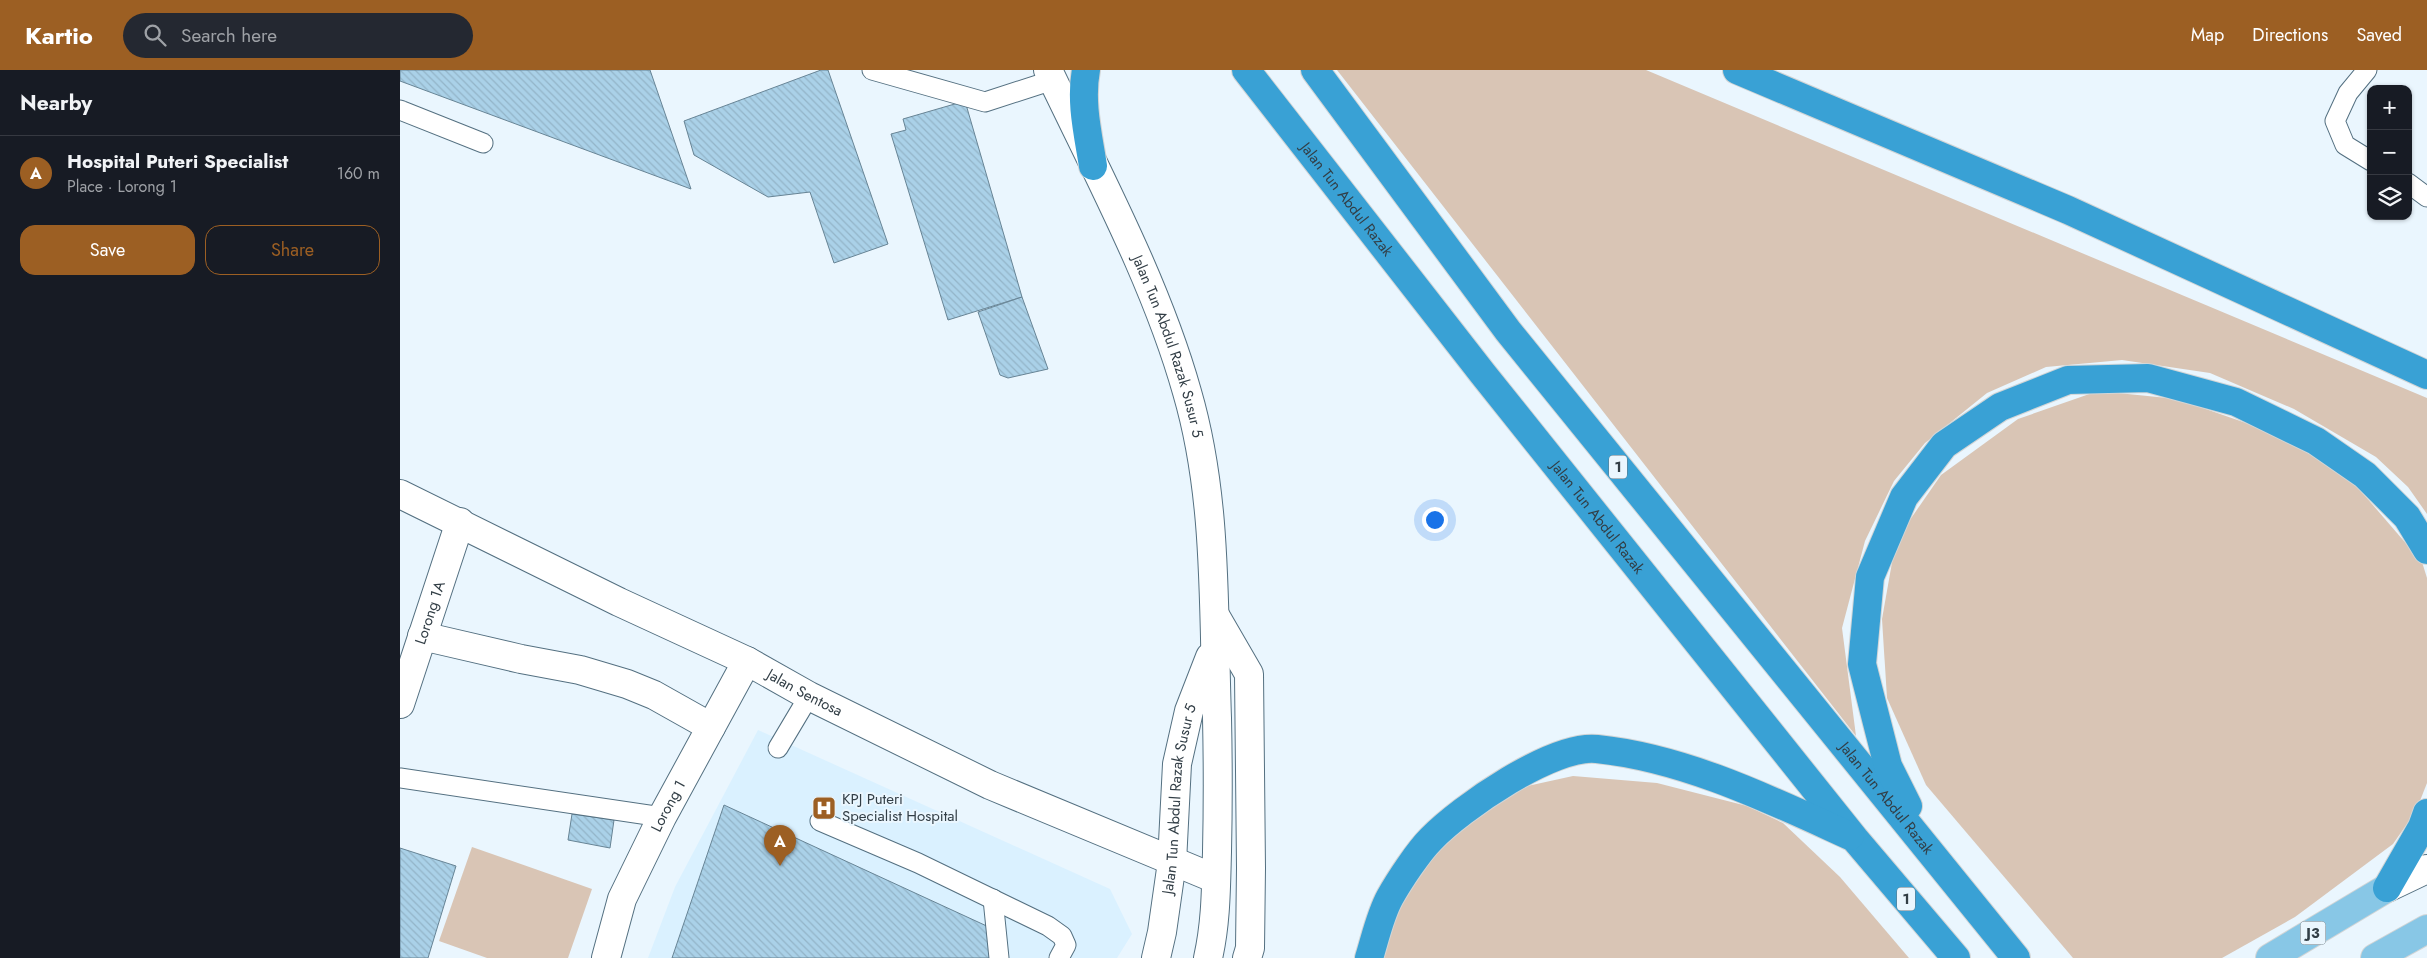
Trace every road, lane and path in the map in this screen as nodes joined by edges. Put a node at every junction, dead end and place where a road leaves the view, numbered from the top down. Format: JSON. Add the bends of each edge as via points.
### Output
{"nodes":[{"id":1,"x":872,"y":70,"type":"edge"},
{"id":2,"x":1086,"y":70,"type":"edge"},
{"id":3,"x":1246,"y":70,"type":"edge"},
{"id":4,"x":1315,"y":70,"type":"edge"},
{"id":5,"x":1737,"y":70,"type":"edge"},
{"id":6,"x":2367,"y":70,"type":"edge"},
{"id":7,"x":1050,"y":75,"type":"edge"},
{"id":8,"x":400,"y":110,"type":"edge"},
{"id":9,"x":483,"y":143,"type":"dead end"},
{"id":10,"x":2367,"y":159,"type":"edge"},
{"id":11,"x":1093,"y":166,"type":"junction"},
{"id":12,"x":2412,"y":186,"type":"edge"},
{"id":13,"x":2427,"y":198,"type":"edge"},
{"id":14,"x":2427,"y":375,"type":"edge"},
{"id":15,"x":400,"y":494,"type":"edge"},
{"id":16,"x":460,"y":522,"type":"junction"},
{"id":17,"x":2427,"y":550,"type":"edge"},
{"id":18,"x":1216,"y":617,"type":"junction"},
{"id":19,"x":422,"y":636,"type":"junction"},
{"id":20,"x":1216,"y":644,"type":"junction"},
{"id":21,"x":747,"y":661,"type":"junction"},
{"id":22,"x":809,"y":696,"type":"junction"},
{"id":23,"x":400,"y":704,"type":"edge"},
{"id":24,"x":711,"y":728,"type":"junction"},
{"id":25,"x":778,"y":748,"type":"dead end"},
{"id":26,"x":400,"y":778,"type":"edge"},
{"id":27,"x":2427,"y":813,"type":"edge"},
{"id":28,"x":662,"y":817,"type":"junction"},
{"id":29,"x":820,"y":821,"type":"dead end"},
{"id":30,"x":1856,"y":839,"type":"junction"},
{"id":31,"x":1933,"y":855,"type":"junction"},
{"id":32,"x":1172,"y":862,"type":"junction"},
{"id":33,"x":2427,"y":869,"type":"edge"},
{"id":34,"x":1216,"y":878,"type":"junction"},
{"id":35,"x":2387,"y":888,"type":"junction"},
{"id":36,"x":993,"y":899,"type":"junction"},
{"id":37,"x":2427,"y":930,"type":"edge"},
{"id":38,"x":2383,"y":953,"type":"edge"},
{"id":39,"x":606,"y":958,"type":"edge"},
{"id":40,"x":999,"y":958,"type":"edge"},
{"id":41,"x":1059,"y":958,"type":"edge"},
{"id":42,"x":1156,"y":958,"type":"edge"},
{"id":43,"x":1208,"y":958,"type":"edge"},
{"id":44,"x":1247,"y":958,"type":"edge"},
{"id":45,"x":1369,"y":958,"type":"edge"},
{"id":46,"x":1956,"y":958,"type":"edge"},
{"id":47,"x":2016,"y":958,"type":"edge"},
{"id":48,"x":2270,"y":958,"type":"edge"}],
"edges":[{"from":1,"to":7,"type":"lane","via":[[985,102]]},
{"from":2,"to":11,"type":"highway","via":[[1083,87]]},
{"from":3,"to":30,"type":"highway","name":"Jalan Tun Abdul Razak","number":"1","via":[[1489,382]]},
{"from":4,"to":31,"type":"highway","name":"Jalan Tun Abdul Razak","number":"1","via":[[1508,331]]},
{"from":5,"to":14,"type":"highway","via":[[2068,210]]},
{"from":6,"to":10,"type":"lane","via":[[2348,93],[2336,121],[2345,145]]},
{"from":7,"to":11,"type":"street","name":"Jalan Tun Abdul Razak Susur 5"},
{"from":8,"to":9,"type":"lane"},
{"from":11,"to":18,"type":"street","name":"Jalan Tun Abdul Razak Susur 5","via":[[1152,295],[1188,392],[1209,511]]},
{"from":12,"to":13,"type":"lane"},
{"from":15,"to":16,"type":"street","name":"Jalan Sentosa"},
{"from":16,"to":19,"type":"street","name":"Lorong 1A"},
{"from":16,"to":21,"type":"street","name":"Jalan Sentosa","via":[[619,602]]},
{"from":17,"to":31,"type":"highway","via":[[2407,517],[2365,475],[2316,441],[2236,402],[2148,378],[2068,380],[2000,406],[1944,445],[1904,497],[1870,577],[1862,664],[1888,766]]},
{"from":18,"to":20,"type":"street","name":"Jalan Tun Abdul Razak Susur 5"},
{"from":18,"to":44,"type":"street","via":[[1249,674],[1251,868],[1250,948]]},
{"from":19,"to":23,"type":"street","name":"Lorong 1A"},
{"from":19,"to":24,"type":"street","via":[[580,670],[627,684],[654,695]]},
{"from":20,"to":32,"type":"street","name":"Jalan Tun Abdul Razak Susur 5","via":[[1189,711],[1177,764]]},
{"from":20,"to":34,"type":"street","name":"Jalan Tun Abdul Razak Susur 5","via":[[1219,770]]},
{"from":21,"to":22,"type":"street","name":"Jalan Sentosa"},
{"from":21,"to":24,"type":"street","name":"Lorong 1"},
{"from":22,"to":25,"type":"lane"},
{"from":22,"to":32,"type":"street","name":"Jalan Sentosa","via":[[990,785]]},
{"from":24,"to":28,"type":"street","name":"Lorong 1"},
{"from":26,"to":28,"type":"lane"},
{"from":27,"to":35,"type":"highway"},
{"from":28,"to":39,"type":"street","name":"Lorong 1","via":[[622,899]]},
{"from":29,"to":36,"type":"lane"},
{"from":30,"to":45,"type":"highway","via":[[1754,792],[1668,763],[1596,748],[1564,754],[1529,768],[1478,800],[1431,839],[1389,898]]},
{"from":30,"to":46,"type":"highway","name":"Jalan Tun Abdul Razak","number":"1"},
{"from":31,"to":47,"type":"highway","name":"Jalan Tun Abdul Razak","number":"1"},
{"from":32,"to":34,"type":"street","name":"Jalan Sentosa"},
{"from":32,"to":42,"type":"street","name":"Jalan Tun Abdul Razak Susur 5"},
{"from":33,"to":35,"type":"street","number":"J3"},
{"from":34,"to":43,"type":"street","name":"Jalan Tun Abdul Razak Susur 5","via":[[1215,917]]},
{"from":35,"to":48,"type":"main road","number":"J3"},
{"from":36,"to":40,"type":"lane"},
{"from":36,"to":41,"type":"lane","via":[[1062,936],[1066,945]]},
{"from":37,"to":38,"type":"main road"}]}
